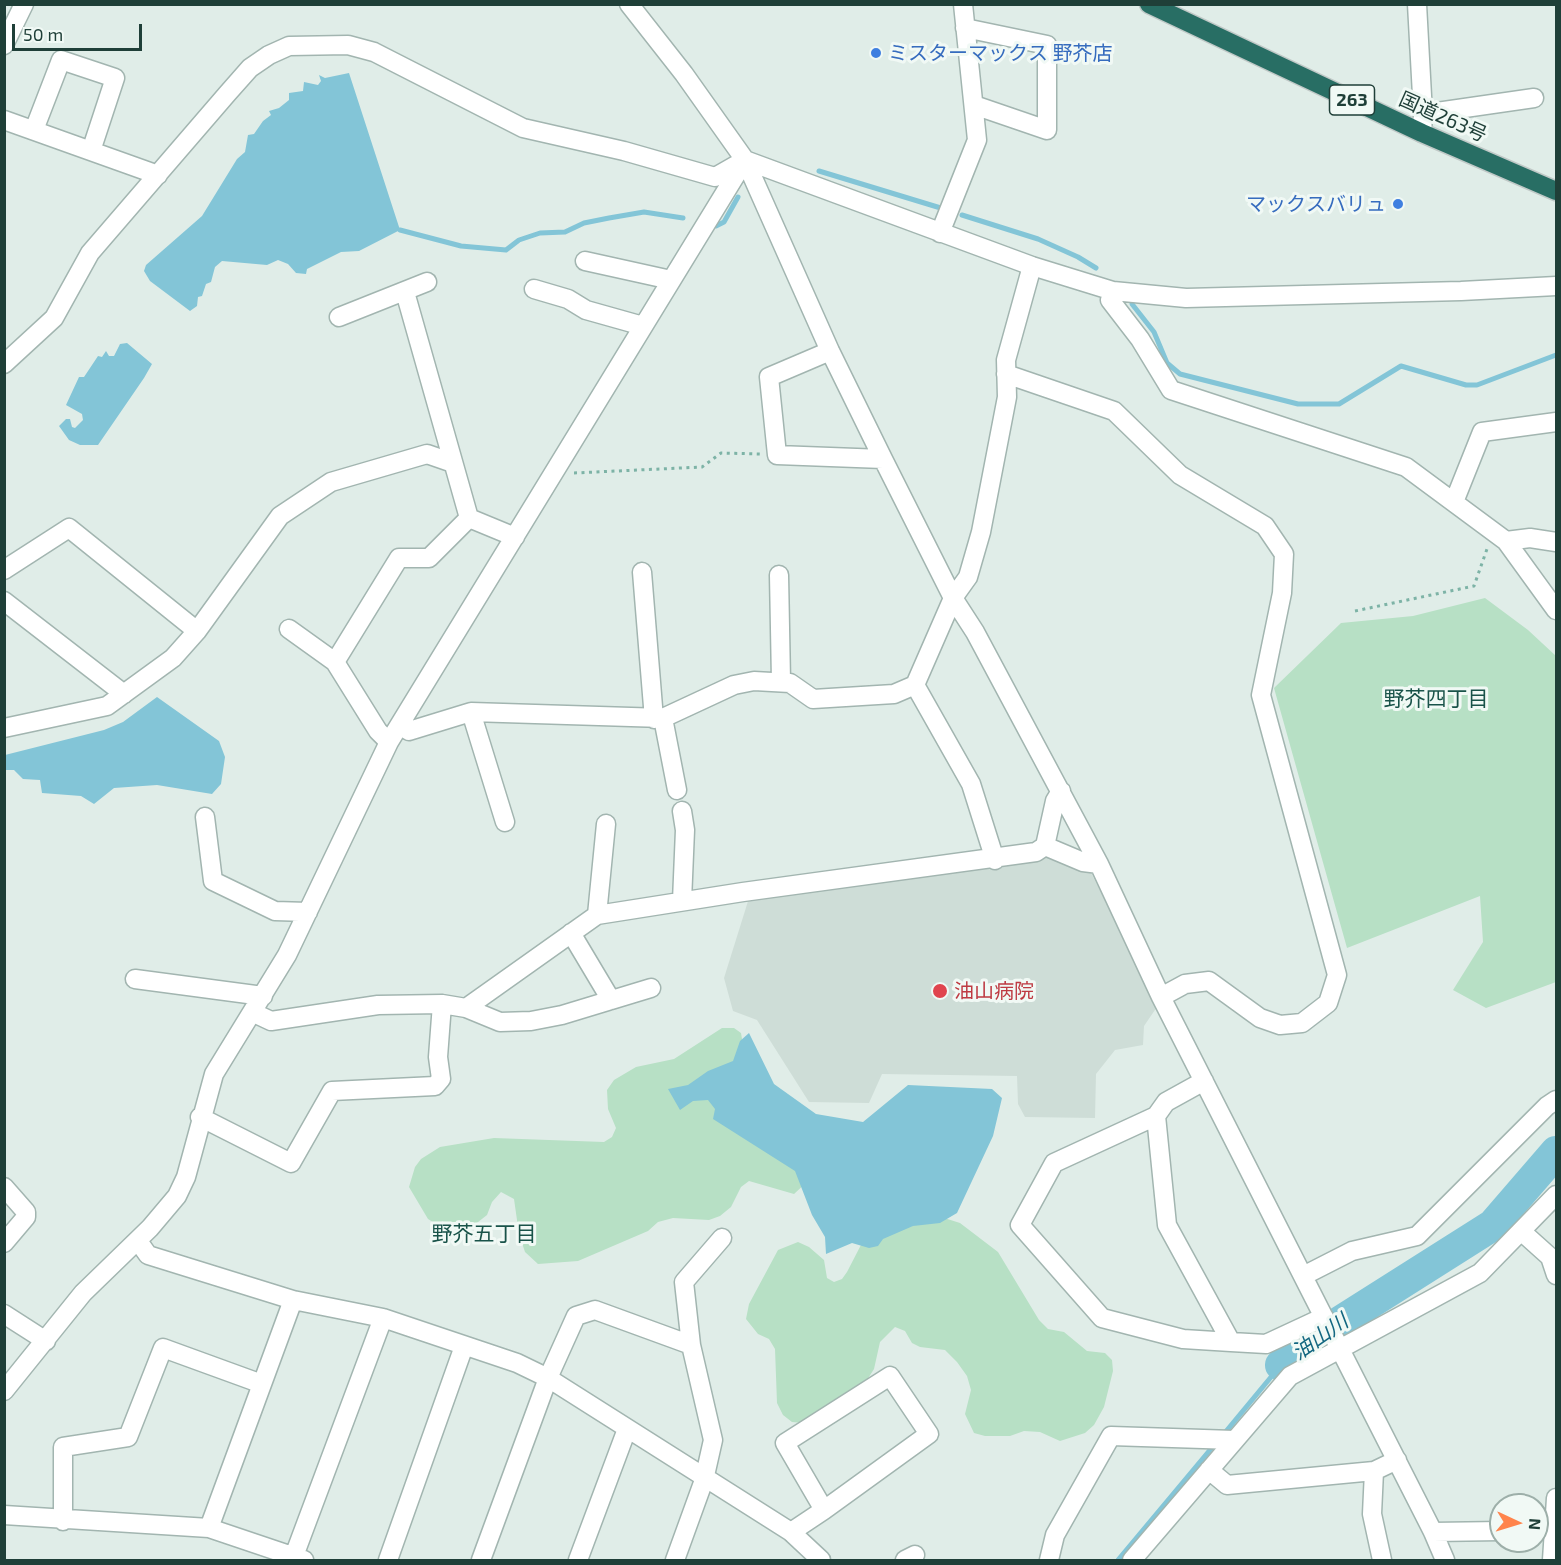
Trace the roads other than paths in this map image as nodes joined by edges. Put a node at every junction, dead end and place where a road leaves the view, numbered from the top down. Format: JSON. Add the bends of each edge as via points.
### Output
{"nodes":[{"id":1,"x":24,"y":4,"type":"edge"},
{"id":2,"x":629,"y":4,"type":"edge"},
{"id":3,"x":963,"y":4,"type":"edge"},
{"id":4,"x":1149,"y":4,"type":"edge"},
{"id":5,"x":1417,"y":4,"type":"edge"},
{"id":6,"x":965,"y":28,"type":"junction"},
{"id":7,"x":4,"y":45,"type":"edge"},
{"id":8,"x":1534,"y":98,"type":"dead end"},
{"id":9,"x":974,"y":105,"type":"junction"},
{"id":10,"x":1423,"y":114,"type":"junction"},
{"id":11,"x":4,"y":120,"type":"edge"},
{"id":12,"x":34,"y":130,"type":"junction"},
{"id":13,"x":1422,"y":133,"type":"junction"},
{"id":14,"x":91,"y":151,"type":"junction"},
{"id":15,"x":745,"y":160,"type":"junction"},
{"id":16,"x":158,"y":175,"type":"junction"},
{"id":17,"x":1557,"y":191,"type":"edge"},
{"id":18,"x":940,"y":233,"type":"junction"},
{"id":19,"x":585,"y":261,"type":"dead end"},
{"id":20,"x":1032,"y":266,"type":"junction"},
{"id":21,"x":671,"y":280,"type":"junction"},
{"id":22,"x":427,"y":282,"type":"dead end"},
{"id":23,"x":1557,"y":286,"type":"edge"},
{"id":24,"x":534,"y":289,"type":"dead end"},
{"id":25,"x":1113,"y":291,"type":"junction"},
{"id":26,"x":405,"y":292,"type":"junction"},
{"id":27,"x":339,"y":317,"type":"dead end"},
{"id":28,"x":643,"y":326,"type":"junction"},
{"id":29,"x":830,"y":351,"type":"junction"},
{"id":30,"x":4,"y":364,"type":"edge"},
{"id":31,"x":1006,"y":374,"type":"junction"},
{"id":32,"x":1557,"y":423,"type":"edge"},
{"id":33,"x":884,"y":459,"type":"junction"},
{"id":34,"x":453,"y":463,"type":"junction"},
{"id":35,"x":1454,"y":502,"type":"junction"},
{"id":36,"x":469,"y":518,"type":"junction"},
{"id":37,"x":1500,"y":536,"type":"junction"},
{"id":38,"x":515,"y":537,"type":"junction"},
{"id":39,"x":1557,"y":542,"type":"edge"},
{"id":40,"x":4,"y":570,"type":"edge"},
{"id":41,"x":642,"y":572,"type":"dead end"},
{"id":42,"x":779,"y":575,"type":"dead end"},
{"id":43,"x":953,"y":598,"type":"junction"},
{"id":44,"x":4,"y":601,"type":"edge"},
{"id":45,"x":1557,"y":610,"type":"edge"},
{"id":46,"x":288,"y":629,"type":"dead end"},
{"id":47,"x":197,"y":631,"type":"junction"},
{"id":48,"x":335,"y":663,"type":"junction"},
{"id":49,"x":781,"y":681,"type":"junction"},
{"id":50,"x":915,"y":685,"type":"junction"},
{"id":51,"x":124,"y":694,"type":"junction"},
{"id":52,"x":471,"y":712,"type":"junction"},
{"id":53,"x":658,"y":718,"type":"junction"},
{"id":54,"x":400,"y":725,"type":"junction"},
{"id":55,"x":4,"y":728,"type":"edge"},
{"id":56,"x":389,"y":742,"type":"junction"},
{"id":57,"x":677,"y":790,"type":"dead end"},
{"id":58,"x":1061,"y":791,"type":"junction"},
{"id":59,"x":682,"y":811,"type":"dead end"},
{"id":60,"x":205,"y":817,"type":"dead end"},
{"id":61,"x":505,"y":822,"type":"dead end"},
{"id":62,"x":606,"y":824,"type":"dead end"},
{"id":63,"x":1045,"y":846,"type":"junction"},
{"id":64,"x":995,"y":860,"type":"junction"},
{"id":65,"x":1099,"y":864,"type":"junction"},
{"id":66,"x":682,"y":901,"type":"junction"},
{"id":67,"x":308,"y":912,"type":"junction"},
{"id":68,"x":597,"y":915,"type":"junction"},
{"id":69,"x":571,"y":933,"type":"junction"},
{"id":70,"x":135,"y":979,"type":"dead end"},
{"id":71,"x":651,"y":988,"type":"dead end"},
{"id":72,"x":263,"y":996,"type":"junction"},
{"id":73,"x":1161,"y":997,"type":"junction"},
{"id":74,"x":610,"y":1000,"type":"junction"},
{"id":75,"x":442,"y":1004,"type":"junction"},
{"id":76,"x":466,"y":1008,"type":"junction"},
{"id":77,"x":254,"y":1013,"type":"junction"},
{"id":78,"x":1204,"y":1081,"type":"junction"},
{"id":79,"x":1557,"y":1100,"type":"edge"},
{"id":80,"x":1156,"y":1116,"type":"junction"},
{"id":81,"x":200,"y":1117,"type":"junction"},
{"id":82,"x":4,"y":1187,"type":"edge"},
{"id":83,"x":1557,"y":1195,"type":"edge"},
{"id":84,"x":1521,"y":1231,"type":"junction"},
{"id":85,"x":722,"y":1238,"type":"dead end"},
{"id":86,"x":138,"y":1241,"type":"junction"},
{"id":87,"x":4,"y":1243,"type":"edge"},
{"id":88,"x":1557,"y":1275,"type":"edge"},
{"id":89,"x":1303,"y":1276,"type":"junction"},
{"id":90,"x":293,"y":1300,"type":"junction"},
{"id":91,"x":4,"y":1314,"type":"edge"},
{"id":92,"x":1324,"y":1317,"type":"junction"},
{"id":93,"x":383,"y":1318,"type":"junction"},
{"id":94,"x":46,"y":1341,"type":"junction"},
{"id":95,"x":1231,"y":1342,"type":"junction"},
{"id":96,"x":691,"y":1345,"type":"junction"},
{"id":97,"x":464,"y":1346,"type":"junction"},
{"id":98,"x":1339,"y":1348,"type":"junction"},
{"id":99,"x":548,"y":1378,"type":"junction"},
{"id":100,"x":262,"y":1384,"type":"junction"},
{"id":101,"x":4,"y":1391,"type":"edge"},
{"id":102,"x":627,"y":1429,"type":"junction"},
{"id":103,"x":1234,"y":1440,"type":"junction"},
{"id":104,"x":1396,"y":1460,"type":"junction"},
{"id":105,"x":1209,"y":1470,"type":"junction"},
{"id":106,"x":1374,"y":1471,"type":"junction"},
{"id":107,"x":704,"y":1480,"type":"junction"},
{"id":108,"x":1557,"y":1498,"type":"edge"},
{"id":109,"x":824,"y":1510,"type":"junction"},
{"id":110,"x":4,"y":1515,"type":"edge"},
{"id":111,"x":63,"y":1521,"type":"junction"},
{"id":112,"x":1549,"y":1521,"type":"edge"},
{"id":113,"x":209,"y":1528,"type":"junction"},
{"id":114,"x":1489,"y":1531,"type":"edge"},
{"id":115,"x":792,"y":1532,"type":"junction"},
{"id":116,"x":1433,"y":1532,"type":"junction"},
{"id":117,"x":1549,"y":1545,"type":"edge"},
{"id":118,"x":299,"y":1558,"type":"edge"},
{"id":119,"x":388,"y":1560,"type":"edge"},
{"id":120,"x":481,"y":1560,"type":"edge"},
{"id":121,"x":578,"y":1560,"type":"edge"},
{"id":122,"x":675,"y":1560,"type":"edge"},
{"id":123,"x":821,"y":1560,"type":"edge"},
{"id":124,"x":1049,"y":1560,"type":"edge"},
{"id":125,"x":1132,"y":1560,"type":"edge"},
{"id":126,"x":1383,"y":1560,"type":"edge"},
{"id":127,"x":1444,"y":1560,"type":"edge"},
{"id":128,"x":1552,"y":1560,"type":"edge"}],
"edges":[{"from":1,"to":7,"type":"street"},
{"from":2,"to":15,"type":"street"},
{"from":3,"to":6,"type":"street"},
{"from":4,"to":13,"type":"highway","name":"国道263号","number":"263"},
{"from":5,"to":10,"type":"street"},
{"from":6,"to":9,"type":"street"},
{"from":6,"to":9,"type":"street","via":[[1047,45],[1047,130]]},
{"from":8,"to":10,"type":"street"},
{"from":9,"to":18,"type":"street","via":[[977,140]]},
{"from":10,"to":13,"type":"street"},
{"from":11,"to":12,"type":"street"},
{"from":12,"to":14,"type":"street"},
{"from":12,"to":14,"type":"street","via":[[61,60],[115,78]]},
{"from":13,"to":17,"type":"highway","name":"国道263号","number":"263"},
{"from":14,"to":16,"type":"street"},
{"from":15,"to":16,"type":"street","via":[[715,177],[523,128],[374,52],[327,44],[289,46],[250,68]]},
{"from":15,"to":18,"type":"street"},
{"from":15,"to":21,"type":"street"},
{"from":15,"to":29,"type":"street"},
{"from":16,"to":30,"type":"street","via":[[90,253],[54,318]]},
{"from":18,"to":20,"type":"street"},
{"from":19,"to":21,"type":"street"},
{"from":20,"to":25,"type":"street"},
{"from":20,"to":31,"type":"street","via":[[1006,360]]},
{"from":21,"to":28,"type":"street"},
{"from":22,"to":26,"type":"street"},
{"from":23,"to":25,"type":"street","via":[[1186,298]]},
{"from":24,"to":28,"type":"street","via":[[568,299],[586,310]]},
{"from":25,"to":35,"type":"street","via":[[1110,300],[1171,390],[1406,467]]},
{"from":26,"to":27,"type":"street"},
{"from":26,"to":34,"type":"street"},
{"from":28,"to":38,"type":"street"},
{"from":29,"to":33,"type":"street"},
{"from":29,"to":33,"type":"street","via":[[769,378],[777,455]]},
{"from":31,"to":43,"type":"street","via":[[1006,397],[981,532],[968,577]]},
{"from":31,"to":73,"type":"street","via":[[1114,411],[1180,475],[1265,526],[1284,554],[1282,593],[1261,695],[1336,975],[1328,1003],[1302,1023],[1280,1025],[1260,1018],[1209,981],[1185,984]]},
{"from":32,"to":35,"type":"street","via":[[1482,432]]},
{"from":33,"to":43,"type":"street"},
{"from":34,"to":36,"type":"street"},
{"from":34,"to":47,"type":"street","via":[[427,454],[331,482],[280,516]]},
{"from":35,"to":37,"type":"street"},
{"from":36,"to":38,"type":"street"},
{"from":36,"to":48,"type":"street","via":[[429,558],[399,558]]},
{"from":37,"to":39,"type":"street"},
{"from":37,"to":45,"type":"street"},
{"from":38,"to":54,"type":"street"},
{"from":40,"to":47,"type":"street","via":[[69,528]]},
{"from":41,"to":53,"type":"street"},
{"from":42,"to":49,"type":"street"},
{"from":43,"to":50,"type":"street"},
{"from":43,"to":58,"type":"street"},
{"from":44,"to":51,"type":"street"},
{"from":46,"to":48,"type":"street"},
{"from":47,"to":51,"type":"street","via":[[173,658]]},
{"from":48,"to":56,"type":"street"},
{"from":49,"to":50,"type":"street","via":[[790,682],[813,699],[894,694]]},
{"from":49,"to":53,"type":"street","via":[[734,685]]},
{"from":50,"to":64,"type":"street","via":[[971,784]]},
{"from":51,"to":55,"type":"street","via":[[107,706]]},
{"from":52,"to":53,"type":"street"},
{"from":52,"to":54,"type":"street","via":[[409,731]]},
{"from":52,"to":61,"type":"street"},
{"from":53,"to":57,"type":"street"},
{"from":54,"to":56,"type":"street"},
{"from":56,"to":67,"type":"street"},
{"from":58,"to":63,"type":"street"},
{"from":58,"to":65,"type":"street"},
{"from":59,"to":66,"type":"street"},
{"from":60,"to":67,"type":"street","via":[[213,881],[275,911]]},
{"from":62,"to":68,"type":"street"},
{"from":63,"to":64,"type":"street","via":[[1036,852]]},
{"from":63,"to":65,"type":"street","via":[[1083,862]]},
{"from":64,"to":66,"type":"street"},
{"from":65,"to":73,"type":"street"},
{"from":66,"to":68,"type":"street"},
{"from":67,"to":72,"type":"street"},
{"from":68,"to":69,"type":"street"},
{"from":69,"to":74,"type":"street"},
{"from":69,"to":76,"type":"street"},
{"from":70,"to":72,"type":"street"},
{"from":71,"to":74,"type":"street"},
{"from":72,"to":77,"type":"street"},
{"from":73,"to":78,"type":"street"},
{"from":74,"to":76,"type":"street","via":[[531,1021],[500,1022]]},
{"from":75,"to":76,"type":"street"},
{"from":75,"to":77,"type":"street","via":[[378,1005],[271,1021]]},
{"from":75,"to":81,"type":"street","via":[[438,1057],[441,1079],[435,1086],[332,1091],[291,1162]]},
{"from":77,"to":81,"type":"street","via":[[214,1074]]},
{"from":78,"to":80,"type":"street","via":[[1166,1102]]},
{"from":78,"to":89,"type":"street"},
{"from":79,"to":89,"type":"street","via":[[1417,1236],[1352,1251]]},
{"from":80,"to":95,"type":"street","via":[[1167,1225]]},
{"from":80,"to":95,"type":"street","via":[[1054,1163],[1020,1225],[1102,1318],[1183,1339]]},
{"from":81,"to":86,"type":"street","via":[[181,1186],[165,1212]]},
{"from":82,"to":87,"type":"street","via":[[26,1212]]},
{"from":83,"to":84,"type":"street"},
{"from":84,"to":88,"type":"street","via":[[1550,1257]]},
{"from":84,"to":98,"type":"street","via":[[1480,1273]]},
{"from":85,"to":96,"type":"street","via":[[684,1282]]},
{"from":86,"to":90,"type":"street","via":[[148,1255]]},
{"from":86,"to":94,"type":"street","via":[[82,1293]]},
{"from":89,"to":92,"type":"street"},
{"from":90,"to":93,"type":"street"},
{"from":90,"to":100,"type":"street"},
{"from":91,"to":94,"type":"street"},
{"from":92,"to":95,"type":"street","via":[[1266,1344]]},
{"from":92,"to":98,"type":"street"},
{"from":93,"to":97,"type":"street"},
{"from":93,"to":118,"type":"street"},
{"from":94,"to":101,"type":"street"},
{"from":96,"to":99,"type":"street","via":[[595,1310],[576,1316]]},
{"from":96,"to":107,"type":"street","via":[[713,1440]]},
{"from":97,"to":99,"type":"street"},
{"from":97,"to":119,"type":"street"},
{"from":98,"to":103,"type":"street","via":[[1290,1376]]},
{"from":98,"to":104,"type":"street"},
{"from":99,"to":102,"type":"street"},
{"from":99,"to":120,"type":"street"},
{"from":100,"to":111,"type":"street","via":[[163,1348],[128,1437],[63,1447]]},
{"from":100,"to":113,"type":"street"},
{"from":102,"to":107,"type":"street"},
{"from":102,"to":121,"type":"street"},
{"from":103,"to":105,"type":"street"},
{"from":103,"to":124,"type":"street","via":[[1115,1435],[1107,1439],[1055,1535]]},
{"from":104,"to":106,"type":"street"},
{"from":104,"to":116,"type":"street"},
{"from":105,"to":106,"type":"street","via":[[1227,1485]]},
{"from":105,"to":125,"type":"street"},
{"from":106,"to":126,"type":"street","via":[[1372,1514]]},
{"from":107,"to":115,"type":"street"},
{"from":107,"to":122,"type":"street"},
{"from":108,"to":112,"type":"street"},
{"from":109,"to":109,"type":"street","via":[[929,1434],[890,1376],[785,1443]]},
{"from":109,"to":115,"type":"street"},
{"from":110,"to":111,"type":"street"},
{"from":111,"to":113,"type":"street"},
{"from":113,"to":118,"type":"street"},
{"from":114,"to":116,"type":"street"},
{"from":115,"to":123,"type":"street"},
{"from":116,"to":127,"type":"street"},
{"from":117,"to":128,"type":"street"}]}
